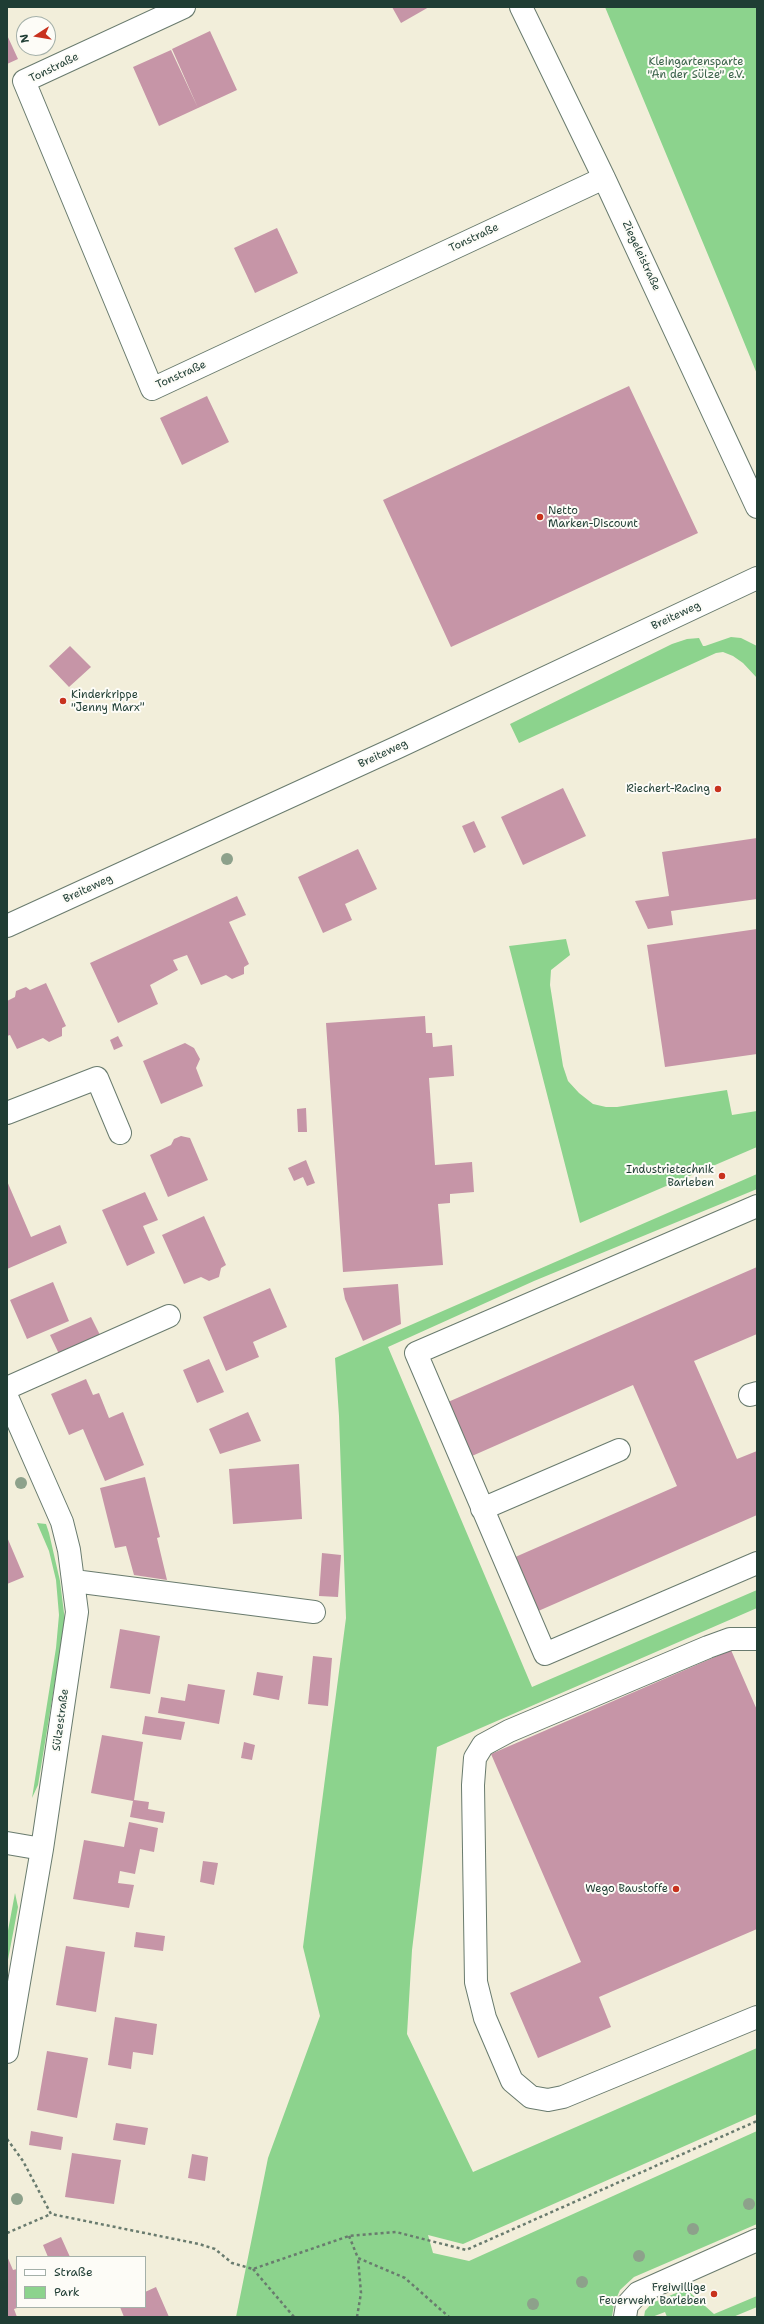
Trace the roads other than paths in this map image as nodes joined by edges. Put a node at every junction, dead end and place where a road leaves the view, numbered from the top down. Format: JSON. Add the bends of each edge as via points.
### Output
{"nodes":[{"id":1,"x":184,"y":7,"type":"edge"},
{"id":2,"x":521,"y":7,"type":"edge"},
{"id":3,"x":604,"y":178,"type":"junction"},
{"id":4,"x":757,"y":507,"type":"edge"},
{"id":5,"x":757,"y":578,"type":"edge"},
{"id":6,"x":7,"y":926,"type":"edge"},
{"id":7,"x":7,"y":1113,"type":"edge"},
{"id":8,"x":120,"y":1133,"type":"dead end"},
{"id":9,"x":757,"y":1206,"type":"edge"},
{"id":10,"x":169,"y":1316,"type":"dead end"},
{"id":11,"x":7,"y":1388,"type":"edge"},
{"id":12,"x":7,"y":1397,"type":"edge"},
{"id":13,"x":619,"y":1450,"type":"dead end"},
{"id":14,"x":482,"y":1509,"type":"junction"},
{"id":15,"x":757,"y":1563,"type":"edge"},
{"id":16,"x":74,"y":1581,"type":"junction"},
{"id":17,"x":314,"y":1612,"type":"dead end"},
{"id":18,"x":757,"y":1639,"type":"edge"},
{"id":19,"x":7,"y":1843,"type":"edge"},
{"id":20,"x":42,"y":1849,"type":"junction"},
{"id":21,"x":757,"y":2017,"type":"edge"},
{"id":22,"x":7,"y":2052,"type":"edge"},
{"id":23,"x":757,"y":2240,"type":"edge"},
{"id":24,"x":625,"y":2317,"type":"edge"}],
"edges":[{"from":1,"to":3,"type":"street","name":"Tonstraße","via":[[24,81],[152,389]]},
{"from":2,"to":3,"type":"street","name":"Ziegeleistraße"},
{"from":3,"to":4,"type":"street","name":"Ziegeleistraße"},
{"from":5,"to":6,"type":"street","name":"Breiteweg"},
{"from":7,"to":8,"type":"street","via":[[97,1078]]},
{"from":9,"to":14,"type":"street","via":[[416,1353]]},
{"from":10,"to":11,"type":"street"},
{"from":12,"to":16,"type":"street","name":"Sülzestraße","via":[[62,1522]]},
{"from":13,"to":14,"type":"street"},
{"from":14,"to":15,"type":"street","via":[[545,1654]]},
{"from":16,"to":17,"type":"street"},
{"from":16,"to":20,"type":"street","name":"Sülzestraße","via":[[77,1612]]},
{"from":18,"to":21,"type":"street","via":[[730,1639],[713,1645],[509,1731],[483,1745],[475,1758],[473,1793],[476,1982],[484,2018],[512,2081],[531,2097],[548,2100],[563,2097]]},
{"from":19,"to":20,"type":"street"},
{"from":20,"to":22,"type":"street","name":"Sülzestraße"},
{"from":23,"to":24,"type":"street","via":[[638,2292],[627,2305]]}]}
